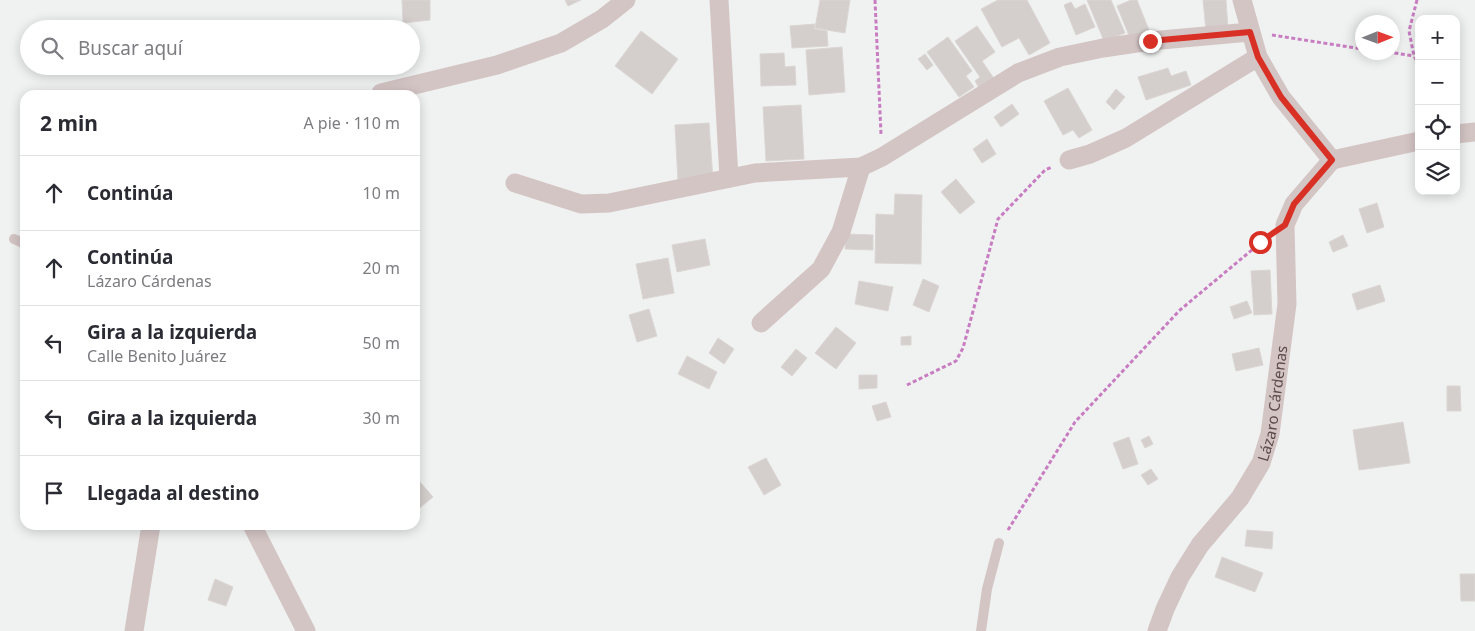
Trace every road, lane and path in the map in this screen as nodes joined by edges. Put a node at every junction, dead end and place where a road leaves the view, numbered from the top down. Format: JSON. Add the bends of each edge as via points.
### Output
{"nodes":[{"id":1,"x":626,"y":0,"type":"edge"},
{"id":2,"x":719,"y":0,"type":"edge"},
{"id":3,"x":875,"y":0,"type":"edge"},
{"id":4,"x":1242,"y":0,"type":"edge"},
{"id":5,"x":1417,"y":0,"type":"edge"},
{"id":6,"x":1250,"y":32,"type":"junction"},
{"id":7,"x":1355,"y":48,"type":"edge"},
{"id":8,"x":1400,"y":54,"type":"edge"},
{"id":9,"x":1414,"y":56,"type":"junction"},
{"id":10,"x":1258,"y":57,"type":"junction"},
{"id":11,"x":1416,"y":60,"type":"edge"},
{"id":12,"x":394,"y":90,"type":"edge"},
{"id":13,"x":1475,"y":132,"type":"edge"},
{"id":14,"x":1460,"y":134,"type":"edge"},
{"id":15,"x":1415,"y":142,"type":"edge"},
{"id":16,"x":882,"y":157,"type":"junction"},
{"id":17,"x":1069,"y":160,"type":"joint"},
{"id":18,"x":1332,"y":160,"type":"junction"},
{"id":19,"x":860,"y":167,"type":"junction"},
{"id":20,"x":729,"y":178,"type":"junction"},
{"id":21,"x":515,"y":183,"type":"dead end"},
{"id":22,"x":1285,"y":225,"type":"junction"},
{"id":23,"x":14,"y":239,"type":"dead end"},
{"id":24,"x":20,"y":242,"type":"edge"},
{"id":25,"x":762,"y":323,"type":"dead end"},
{"id":26,"x":907,"y":385,"type":"dead end"},
{"id":27,"x":150,"y":530,"type":"edge"},
{"id":28,"x":255,"y":530,"type":"edge"},
{"id":29,"x":999,"y":543,"type":"joint"},
{"id":30,"x":134,"y":631,"type":"edge"},
{"id":31,"x":306,"y":631,"type":"edge"},
{"id":32,"x":981,"y":631,"type":"edge"},
{"id":33,"x":1157,"y":631,"type":"edge"}],
"edges":[{"from":1,"to":12,"type":"street","via":[[602,19],[560,43],[498,65]]},
{"from":2,"to":20,"type":"street"},
{"from":3,"to":16,"type":"path"},
{"from":4,"to":6,"type":"street"},
{"from":5,"to":9,"type":"path","via":[[1409,31]]},
{"from":6,"to":7,"type":"path"},
{"from":6,"to":10,"type":"street"},
{"from":6,"to":16,"type":"street","via":[[1150,41],[1060,57],[1018,73]]},
{"from":8,"to":9,"type":"path"},
{"from":9,"to":11,"type":"path"},
{"from":10,"to":17,"type":"street","via":[[1126,138]]},
{"from":10,"to":18,"type":"street","via":[[1281,97]]},
{"from":13,"to":14,"type":"street"},
{"from":15,"to":18,"type":"street"},
{"from":16,"to":19,"type":"street"},
{"from":17,"to":26,"type":"path","via":[[1045,170],[998,219],[963,348],[956,361]]},
{"from":18,"to":22,"type":"street","name":"Lázaro Cárdenas","via":[[1294,204]]},
{"from":19,"to":20,"type":"street","via":[[755,173]]},
{"from":19,"to":25,"type":"street","via":[[841,232],[821,269]]},
{"from":20,"to":21,"type":"street","via":[[609,204],[582,204]]},
{"from":22,"to":29,"type":"path","via":[[1260,242],[1180,310],[1075,422]]},
{"from":22,"to":33,"type":"street","name":"Lázaro Cárdenas","via":[[1287,304],[1270,434],[1261,463],[1240,498],[1200,545],[1180,577]]},
{"from":23,"to":24,"type":"lane"},
{"from":27,"to":30,"type":"street"},
{"from":28,"to":31,"type":"street"},
{"from":29,"to":32,"type":"lane","via":[[987,589]]}]}
